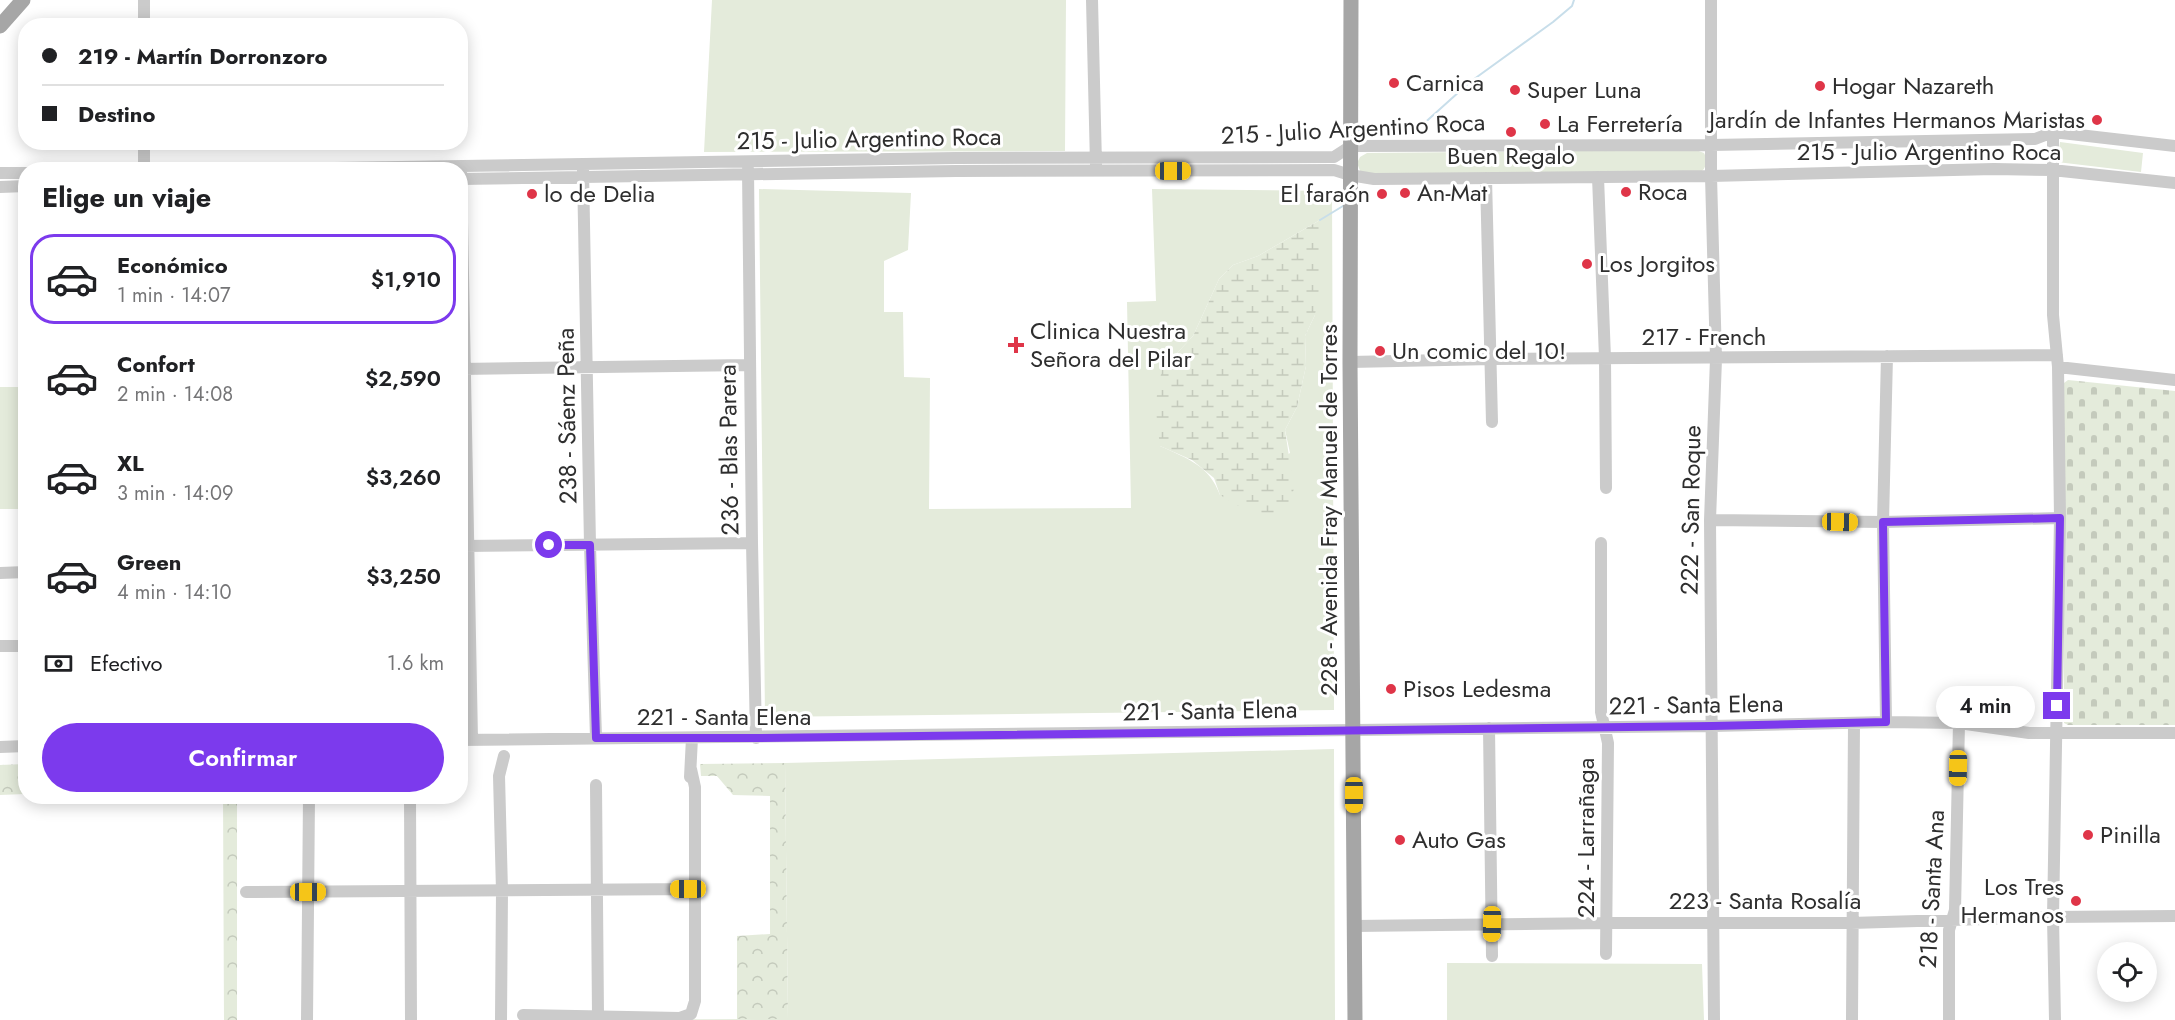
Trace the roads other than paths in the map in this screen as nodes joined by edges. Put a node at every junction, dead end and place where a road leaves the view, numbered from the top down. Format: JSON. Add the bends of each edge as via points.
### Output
{"nodes":[{"id":1,"x":23,"y":0,"type":"edge"},
{"id":2,"x":144,"y":0,"type":"edge"},
{"id":3,"x":1092,"y":0,"type":"edge"},
{"id":4,"x":1351,"y":0,"type":"edge"},
{"id":5,"x":1711,"y":0,"type":"edge"},
{"id":6,"x":144,"y":18,"type":"edge"},
{"id":7,"x":0,"y":27,"type":"edge"},
{"id":8,"x":2053,"y":132,"type":"junction"},
{"id":9,"x":1711,"y":145,"type":"junction"},
{"id":10,"x":1351,"y":146,"type":"junction"},
{"id":11,"x":2175,"y":146,"type":"edge"},
{"id":12,"x":1095,"y":158,"type":"junction"},
{"id":13,"x":748,"y":168,"type":"junction"},
{"id":14,"x":2052,"y":170,"type":"junction"},
{"id":15,"x":583,"y":171,"type":"junction"},
{"id":16,"x":1096,"y":172,"type":"junction"},
{"id":17,"x":0,"y":173,"type":"edge"},
{"id":18,"x":18,"y":173,"type":"edge"},
{"id":19,"x":468,"y":174,"type":"edge"},
{"id":20,"x":1350,"y":175,"type":"junction"},
{"id":21,"x":1711,"y":176,"type":"junction"},
{"id":22,"x":1598,"y":177,"type":"junction"},
{"id":23,"x":1486,"y":178,"type":"junction"},
{"id":24,"x":2175,"y":183,"type":"edge"},
{"id":25,"x":18,"y":186,"type":"edge"},
{"id":26,"x":0,"y":187,"type":"edge"},
{"id":27,"x":1887,"y":356,"type":"junction"},
{"id":28,"x":1605,"y":358,"type":"junction"},
{"id":29,"x":1491,"y":359,"type":"junction"},
{"id":30,"x":1716,"y":359,"type":"junction"},
{"id":31,"x":2057,"y":361,"type":"junction"},
{"id":32,"x":1350,"y":362,"type":"junction"},
{"id":33,"x":749,"y":365,"type":"junction"},
{"id":34,"x":468,"y":369,"type":"edge"},
{"id":35,"x":588,"y":369,"type":"junction"},
{"id":36,"x":2175,"y":380,"type":"edge"},
{"id":37,"x":1492,"y":422,"type":"dead end"},
{"id":38,"x":1606,"y":488,"type":"dead end"},
{"id":39,"x":2060,"y":518,"type":"junction"},
{"id":40,"x":1710,"y":520,"type":"junction"},
{"id":41,"x":1883,"y":522,"type":"junction"},
{"id":42,"x":752,"y":543,"type":"junction"},
{"id":43,"x":1601,"y":543,"type":"dead end"},
{"id":44,"x":590,"y":545,"type":"junction"},
{"id":45,"x":468,"y":546,"type":"edge"},
{"id":46,"x":18,"y":572,"type":"edge"},
{"id":47,"x":0,"y":573,"type":"edge"},
{"id":48,"x":0,"y":646,"type":"edge"},
{"id":49,"x":18,"y":646,"type":"edge"},
{"id":50,"x":1886,"y":722,"type":"junction"},
{"id":51,"x":1854,"y":723,"type":"junction"},
{"id":52,"x":1959,"y":723,"type":"junction"},
{"id":53,"x":1712,"y":726,"type":"junction"},
{"id":54,"x":1605,"y":727,"type":"junction"},
{"id":55,"x":1489,"y":728,"type":"junction"},
{"id":56,"x":1353,"y":729,"type":"junction"},
{"id":57,"x":2055,"y":733,"type":"junction"},
{"id":58,"x":2175,"y":733,"type":"edge"},
{"id":59,"x":596,"y":738,"type":"junction"},
{"id":60,"x":692,"y":738,"type":"junction"},
{"id":61,"x":756,"y":738,"type":"junction"},
{"id":62,"x":468,"y":740,"type":"edge"},
{"id":63,"x":505,"y":740,"type":"junction"},
{"id":64,"x":18,"y":746,"type":"edge"},
{"id":65,"x":0,"y":747,"type":"edge"},
{"id":66,"x":596,"y":785,"type":"dead end"},
{"id":67,"x":309,"y":804,"type":"edge"},
{"id":68,"x":410,"y":804,"type":"edge"},
{"id":69,"x":692,"y":889,"type":"junction"},
{"id":70,"x":597,"y":890,"type":"junction"},
{"id":71,"x":506,"y":891,"type":"junction"},
{"id":72,"x":246,"y":892,"type":"dead end"},
{"id":73,"x":308,"y":892,"type":"junction"},
{"id":74,"x":411,"y":892,"type":"junction"},
{"id":75,"x":2175,"y":916,"type":"edge"},
{"id":76,"x":2053,"y":917,"type":"junction"},
{"id":77,"x":1953,"y":920,"type":"junction"},
{"id":78,"x":1607,"y":923,"type":"junction"},
{"id":79,"x":1713,"y":923,"type":"junction"},
{"id":80,"x":1851,"y":923,"type":"junction"},
{"id":81,"x":1492,"y":924,"type":"junction"},
{"id":82,"x":1354,"y":926,"type":"junction"},
{"id":83,"x":1606,"y":954,"type":"dead end"},
{"id":84,"x":1491,"y":956,"type":"dead end"},
{"id":85,"x":523,"y":1015,"type":"dead end"},
{"id":86,"x":598,"y":1016,"type":"junction"},
{"id":87,"x":307,"y":1020,"type":"edge"},
{"id":88,"x":411,"y":1020,"type":"edge"},
{"id":89,"x":501,"y":1020,"type":"edge"},
{"id":90,"x":1354,"y":1020,"type":"edge"},
{"id":91,"x":1714,"y":1020,"type":"edge"},
{"id":92,"x":1852,"y":1020,"type":"edge"},
{"id":93,"x":1949,"y":1020,"type":"edge"},
{"id":94,"x":2055,"y":1020,"type":"edge"}],
"edges":[{"from":1,"to":7,"type":"main road"},
{"from":2,"to":6,"type":"street"},
{"from":3,"to":12,"type":"street"},
{"from":4,"to":10,"type":"main road","name":"228 - Avenida Fray Manuel de Torres"},
{"from":5,"to":9,"type":"street","name":"222 - San Roque"},
{"from":8,"to":9,"type":"street","name":"215 - Julio Argentino Roca","via":[[2035,139]]},
{"from":8,"to":11,"type":"street","name":"215 - Julio Argentino Roca"},
{"from":8,"to":14,"type":"street"},
{"from":9,"to":10,"type":"street","name":"215 - Julio Argentino Roca"},
{"from":9,"to":21,"type":"street","name":"222 - San Roque"},
{"from":10,"to":12,"type":"street","name":"215 - Julio Argentino Roca","via":[[1334,157]]},
{"from":10,"to":20,"type":"main road","name":"228 - Avenida Fray Manuel de Torres"},
{"from":12,"to":13,"type":"street","name":"215 - Julio Argentino Roca"},
{"from":12,"to":16,"type":"street"},
{"from":13,"to":15,"type":"street","name":"215 - Julio Argentino Roca"},
{"from":13,"to":16,"type":"street","name":"215 - Julio Argentino Roca"},
{"from":13,"to":33,"type":"street","name":"236 - Blas Parera"},
{"from":14,"to":21,"type":"street","name":"215 - Julio Argentino Roca"},
{"from":14,"to":24,"type":"street","name":"215 - Julio Argentino Roca"},
{"from":14,"to":31,"type":"street"},
{"from":15,"to":19,"type":"street","name":"215 - Julio Argentino Roca"},
{"from":15,"to":35,"type":"street","name":"238 - Sáenz Peña"},
{"from":16,"to":20,"type":"street","name":"215 - Julio Argentino Roca","via":[[1334,170]]},
{"from":17,"to":18,"type":"street"},
{"from":20,"to":23,"type":"street","name":"215 - Julio Argentino Roca","via":[[1374,179]]},
{"from":20,"to":32,"type":"main road","name":"228 - Avenida Fray Manuel de Torres"},
{"from":21,"to":22,"type":"street","name":"215 - Julio Argentino Roca"},
{"from":21,"to":30,"type":"street","name":"222 - San Roque"},
{"from":22,"to":23,"type":"street","name":"215 - Julio Argentino Roca"},
{"from":22,"to":28,"type":"street"},
{"from":23,"to":29,"type":"street"},
{"from":25,"to":26,"type":"street"},
{"from":27,"to":30,"type":"street","name":"217 - French"},
{"from":27,"to":31,"type":"street","name":"217 - French"},
{"from":27,"to":41,"type":"street"},
{"from":28,"to":29,"type":"street","name":"217 - French"},
{"from":28,"to":30,"type":"street","name":"217 - French"},
{"from":28,"to":38,"type":"street"},
{"from":29,"to":32,"type":"street","name":"217 - French"},
{"from":29,"to":37,"type":"street"},
{"from":30,"to":40,"type":"street","name":"222 - San Roque"},
{"from":31,"to":36,"type":"street","name":"217 - French"},
{"from":31,"to":39,"type":"street"},
{"from":32,"to":56,"type":"main road","name":"228 - Avenida Fray Manuel de Torres"},
{"from":33,"to":35,"type":"street"},
{"from":33,"to":42,"type":"street","name":"236 - Blas Parera"},
{"from":34,"to":35,"type":"street"},
{"from":35,"to":44,"type":"street","name":"238 - Sáenz Peña"},
{"from":39,"to":41,"type":"street"},
{"from":39,"to":57,"type":"street"},
{"from":40,"to":41,"type":"street"},
{"from":40,"to":53,"type":"street","name":"222 - San Roque"},
{"from":41,"to":50,"type":"street"},
{"from":42,"to":44,"type":"street"},
{"from":42,"to":61,"type":"street","name":"236 - Blas Parera"},
{"from":43,"to":54,"type":"street","name":"224 - Larrañaga","via":[[1601,712]]},
{"from":44,"to":45,"type":"street"},
{"from":44,"to":59,"type":"street","name":"238 - Sáenz Peña"},
{"from":46,"to":47,"type":"street"},
{"from":48,"to":49,"type":"street"},
{"from":50,"to":51,"type":"street","name":"221 - Santa Elena"},
{"from":50,"to":52,"type":"street","name":"221 - Santa Elena"},
{"from":51,"to":53,"type":"street","name":"221 - Santa Elena"},
{"from":51,"to":80,"type":"street"},
{"from":52,"to":57,"type":"street","name":"221 - Santa Elena","via":[[2029,734]]},
{"from":52,"to":77,"type":"street","name":"218 - Santa Ana"},
{"from":53,"to":54,"type":"street","name":"221 - Santa Elena"},
{"from":53,"to":79,"type":"street","name":"222 - San Roque"},
{"from":54,"to":55,"type":"street","name":"221 - Santa Elena"},
{"from":54,"to":78,"type":"street","name":"224 - Larrañaga"},
{"from":55,"to":56,"type":"street","name":"221 - Santa Elena"},
{"from":55,"to":81,"type":"street"},
{"from":56,"to":61,"type":"street","name":"221 - Santa Elena"},
{"from":56,"to":82,"type":"main road","name":"228 - Avenida Fray Manuel de Torres"},
{"from":57,"to":58,"type":"street","name":"221 - Santa Elena"},
{"from":57,"to":76,"type":"street"},
{"from":59,"to":60,"type":"street","name":"221 - Santa Elena"},
{"from":59,"to":63,"type":"street","name":"221 - Santa Elena"},
{"from":60,"to":61,"type":"street","name":"221 - Santa Elena"},
{"from":60,"to":69,"type":"street","via":[[686,799]]},
{"from":62,"to":63,"type":"street","name":"221 - Santa Elena"},
{"from":63,"to":71,"type":"street","via":[[499,776]]},
{"from":64,"to":65,"type":"street"},
{"from":66,"to":70,"type":"street"},
{"from":67,"to":73,"type":"street"},
{"from":68,"to":74,"type":"street"},
{"from":69,"to":70,"type":"street"},
{"from":69,"to":86,"type":"street","via":[[687,1010],[680,1018]]},
{"from":70,"to":71,"type":"street"},
{"from":70,"to":86,"type":"street"},
{"from":71,"to":74,"type":"street"},
{"from":71,"to":89,"type":"street"},
{"from":72,"to":73,"type":"street"},
{"from":73,"to":74,"type":"street"},
{"from":73,"to":87,"type":"street"},
{"from":74,"to":88,"type":"street"},
{"from":75,"to":76,"type":"street","name":"223 - Santa Rosalía"},
{"from":76,"to":77,"type":"street","name":"223 - Santa Rosalía"},
{"from":76,"to":94,"type":"street"},
{"from":77,"to":80,"type":"street","name":"223 - Santa Rosalía"},
{"from":77,"to":93,"type":"street","name":"218 - Santa Ana","via":[[1949,930]]},
{"from":78,"to":79,"type":"street","name":"223 - Santa Rosalía"},
{"from":78,"to":81,"type":"street","name":"223 - Santa Rosalía"},
{"from":78,"to":83,"type":"street","name":"224 - Larrañaga"},
{"from":79,"to":80,"type":"street","name":"223 - Santa Rosalía"},
{"from":79,"to":91,"type":"street","name":"222 - San Roque"},
{"from":80,"to":92,"type":"street"},
{"from":81,"to":82,"type":"street","name":"223 - Santa Rosalía"},
{"from":81,"to":84,"type":"street"},
{"from":82,"to":90,"type":"main road","name":"228 - Avenida Fray Manuel de Torres"},
{"from":85,"to":86,"type":"street"}]}
